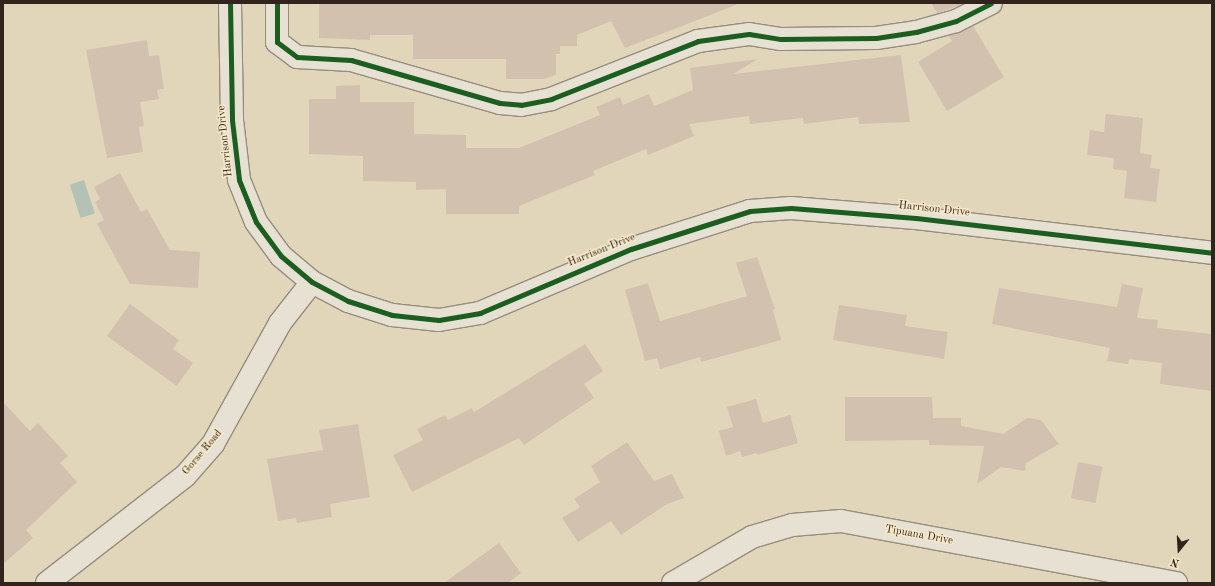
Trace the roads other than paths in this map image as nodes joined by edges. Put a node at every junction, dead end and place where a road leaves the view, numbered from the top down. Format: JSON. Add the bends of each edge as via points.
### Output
{"nodes":[{"id":1,"x":230,"y":3,"type":"edge"},
{"id":2,"x":277,"y":3,"type":"edge"},
{"id":3,"x":991,"y":3,"type":"edge"},
{"id":4,"x":1212,"y":253,"type":"edge"},
{"id":5,"x":312,"y":282,"type":"junction"},
{"id":6,"x":47,"y":583,"type":"edge"},
{"id":7,"x":673,"y":583,"type":"edge"},
{"id":8,"x":1176,"y":583,"type":"edge"}],
"edges":[{"from":1,"to":5,"type":"street","name":"Harrison Drive","via":[[232,120],[239,180],[256,222],[281,256]]},
{"from":2,"to":3,"type":"street","via":[[277,42],[297,57],[351,60],[494,102],[521,105],[551,100],[698,41],[749,34],[780,39],[876,38],[916,32],[956,21]]},
{"from":4,"to":5,"type":"street","name":"Harrison Drive","via":[[916,218],[791,208],[750,211],[718,220],[631,249],[480,313],[439,320],[392,315],[348,301]]},
{"from":5,"to":6,"type":"street","name":"Gorse Road","via":[[280,323],[213,444],[186,476]]},
{"from":7,"to":8,"type":"street","name":"Tipuana Drive","via":[[752,537],[792,526],[841,522]]}]}
